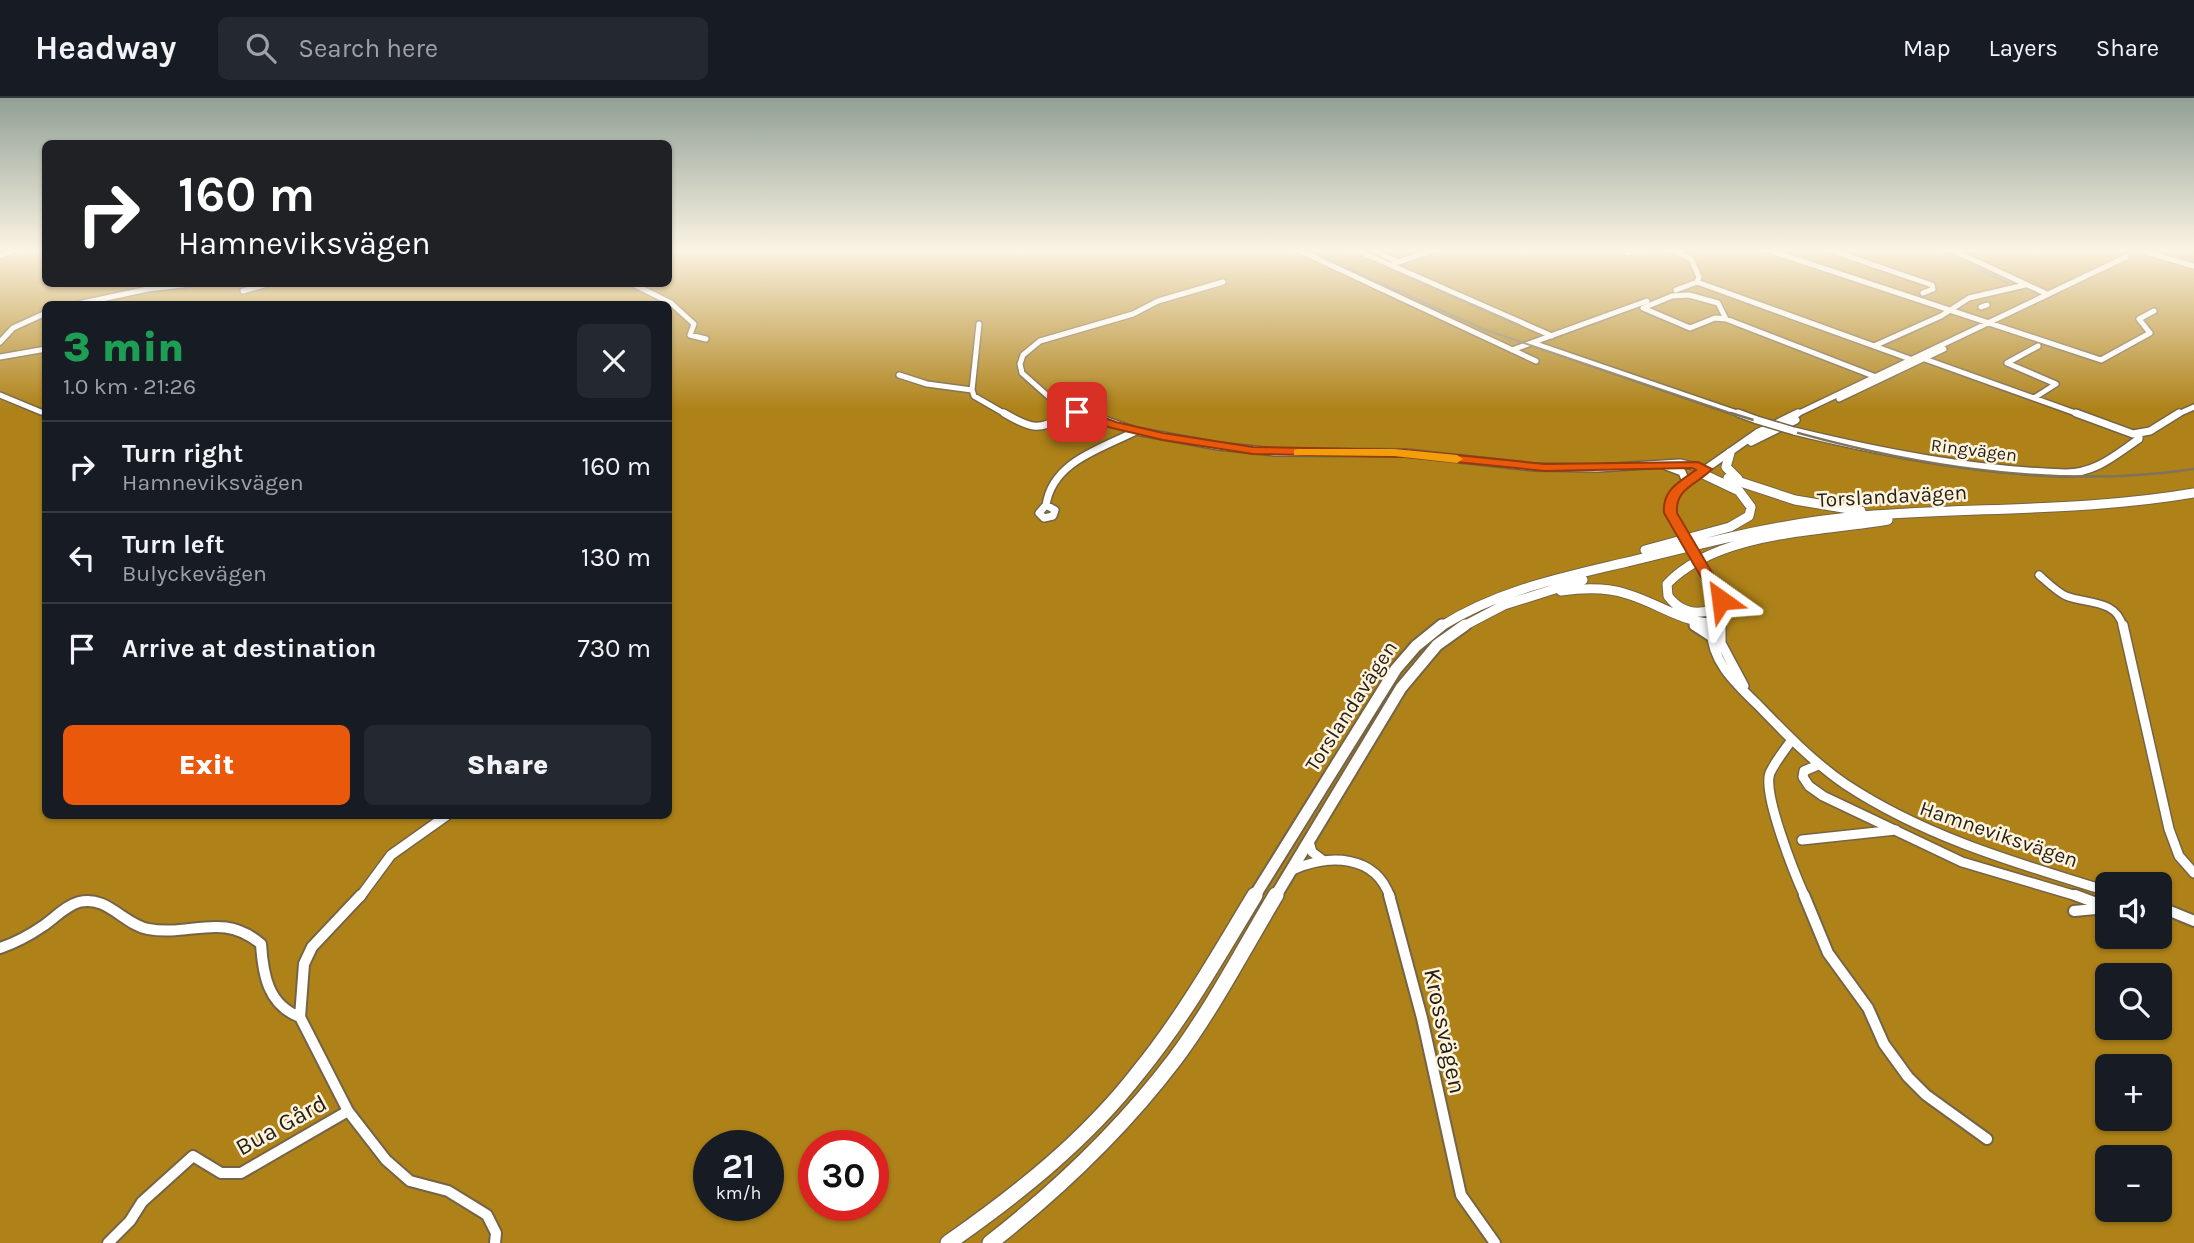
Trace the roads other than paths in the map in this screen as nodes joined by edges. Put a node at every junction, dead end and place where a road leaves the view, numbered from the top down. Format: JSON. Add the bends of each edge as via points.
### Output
{"nodes":[{"id":1,"x":1155,"y":302,"type":"edge"},
{"id":2,"x":1410,"y":302,"type":"edge"},
{"id":3,"x":1476,"y":302,"type":"edge"},
{"id":4,"x":1643,"y":302,"type":"edge"},
{"id":5,"x":1658,"y":302,"type":"edge"},
{"id":6,"x":1716,"y":302,"type":"edge"},
{"id":7,"x":1754,"y":302,"type":"edge"},
{"id":8,"x":1927,"y":302,"type":"edge"},
{"id":9,"x":1961,"y":302,"type":"edge"},
{"id":10,"x":2035,"y":302,"type":"edge"},
{"id":11,"x":672,"y":304,"type":"edge"},
{"id":12,"x":1947,"y":309,"type":"junction"},
{"id":13,"x":2154,"y":311,"type":"dead end"},
{"id":14,"x":42,"y":315,"type":"edge"},
{"id":15,"x":1726,"y":319,"type":"junction"},
{"id":16,"x":979,"y":324,"type":"dead end"},
{"id":17,"x":1990,"y":324,"type":"junction"},
{"id":18,"x":1552,"y":336,"type":"junction"},
{"id":19,"x":706,"y":339,"type":"dead end"},
{"id":20,"x":0,"y":342,"type":"edge"},
{"id":21,"x":1536,"y":342,"type":"junction"},
{"id":22,"x":1874,"y":346,"type":"junction"},
{"id":23,"x":2038,"y":346,"type":"dead end"},
{"id":24,"x":42,"y":350,"type":"edge"},
{"id":25,"x":1512,"y":350,"type":"junction"},
{"id":26,"x":1566,"y":356,"type":"junction"},
{"id":27,"x":0,"y":358,"type":"edge"},
{"id":28,"x":1919,"y":358,"type":"junction"},
{"id":29,"x":1536,"y":362,"type":"dead end"},
{"id":30,"x":899,"y":375,"type":"dead end"},
{"id":31,"x":1873,"y":383,"type":"junction"},
{"id":32,"x":1855,"y":387,"type":"junction"},
{"id":33,"x":1847,"y":389,"type":"junction"},
{"id":34,"x":972,"y":390,"type":"junction"},
{"id":35,"x":0,"y":395,"type":"edge"},
{"id":36,"x":2035,"y":398,"type":"junction"},
{"id":37,"x":2194,"y":407,"type":"edge"},
{"id":38,"x":41,"y":412,"type":"dead end"},
{"id":39,"x":1077,"y":412,"type":"junction"},
{"id":40,"x":1136,"y":431,"type":"junction"},
{"id":41,"x":2139,"y":434,"type":"junction"},
{"id":42,"x":1730,"y":453,"type":"junction"},
{"id":43,"x":1663,"y":465,"type":"junction"},
{"id":44,"x":1703,"y":471,"type":"junction"},
{"id":45,"x":1686,"y":482,"type":"junction"},
{"id":46,"x":1756,"y":489,"type":"junction"},
{"id":47,"x":2194,"y":493,"type":"edge"},
{"id":48,"x":2194,"y":500,"type":"edge"},
{"id":49,"x":1046,"y":505,"type":"dead end"},
{"id":50,"x":1923,"y":513,"type":"junction"},
{"id":51,"x":1888,"y":520,"type":"junction"},
{"id":52,"x":2039,"y":575,"type":"dead end"},
{"id":53,"x":1713,"y":588,"type":"junction"},
{"id":54,"x":1488,"y":599,"type":"junction"},
{"id":55,"x":1512,"y":601,"type":"junction"},
{"id":56,"x":1714,"y":610,"type":"junction"},
{"id":57,"x":1689,"y":617,"type":"junction"},
{"id":58,"x":1716,"y":629,"type":"junction"},
{"id":59,"x":1791,"y":741,"type":"junction"},
{"id":60,"x":1818,"y":765,"type":"junction"},
{"id":61,"x":442,"y":819,"type":"edge"},
{"id":62,"x":1896,"y":830,"type":"junction"},
{"id":63,"x":1802,"y":840,"type":"dead end"},
{"id":64,"x":1309,"y":842,"type":"junction"},
{"id":65,"x":1327,"y":862,"type":"junction"},
{"id":66,"x":1292,"y":870,"type":"junction"},
{"id":67,"x":2194,"y":873,"type":"edge"},
{"id":68,"x":2095,"y":887,"type":"edge"},
{"id":69,"x":2095,"y":903,"type":"edge"},
{"id":70,"x":2095,"y":909,"type":"edge"},
{"id":71,"x":2074,"y":911,"type":"dead end"},
{"id":72,"x":2172,"y":912,"type":"edge"},
{"id":73,"x":2194,"y":921,"type":"edge"},
{"id":74,"x":0,"y":948,"type":"edge"},
{"id":75,"x":300,"y":1017,"type":"junction"},
{"id":76,"x":348,"y":1111,"type":"junction"},
{"id":77,"x":1987,"y":1139,"type":"dead end"},
{"id":78,"x":108,"y":1243,"type":"edge"},
{"id":79,"x":495,"y":1243,"type":"edge"},
{"id":80,"x":948,"y":1243,"type":"edge"},
{"id":81,"x":990,"y":1243,"type":"edge"},
{"id":82,"x":1495,"y":1243,"type":"edge"}],
"edges":[{"from":1,"to":39,"type":"street","via":[[1133,314],[1045,340],[1026,351],[1020,364],[1024,376]]},
{"from":2,"to":25,"type":"street"},
{"from":3,"to":18,"type":"street"},
{"from":4,"to":18,"type":"street"},
{"from":5,"to":15,"type":"street","via":[[1643,308],[1690,328],[1715,318]]},
{"from":6,"to":15,"type":"street"},
{"from":7,"to":22,"type":"street"},
{"from":8,"to":12,"type":"street"},
{"from":9,"to":12,"type":"street"},
{"from":10,"to":17,"type":"street"},
{"from":11,"to":19,"type":"street","via":[[694,324],[690,335]]},
{"from":12,"to":17,"type":"street"},
{"from":12,"to":22,"type":"street"},
{"from":13,"to":17,"type":"street","via":[[2139,319],[2150,332],[2101,360]]},
{"from":14,"to":20,"type":"street","via":[[17,324]]},
{"from":15,"to":31,"type":"street"},
{"from":16,"to":34,"type":"street"},
{"from":17,"to":28,"type":"street"},
{"from":18,"to":21,"type":"street"},
{"from":18,"to":26,"type":"street"},
{"from":21,"to":25,"type":"street"},
{"from":21,"to":26,"type":"street"},
{"from":22,"to":28,"type":"street"},
{"from":23,"to":36,"type":"street","via":[[2007,363],[2056,384]]},
{"from":24,"to":27,"type":"street"},
{"from":25,"to":29,"type":"street"},
{"from":26,"to":41,"type":"street","name":"Ringvägen","bridge":true,"via":[[1794,431],[1937,461],[2077,473],[2103,463]]},
{"from":28,"to":31,"type":"street"},
{"from":28,"to":31,"type":"street"},
{"from":28,"to":36,"type":"street"},
{"from":30,"to":34,"type":"street"},
{"from":31,"to":32,"type":"street"},
{"from":31,"to":32,"type":"street"},
{"from":31,"to":33,"type":"street"},
{"from":31,"to":42,"type":"street"},
{"from":32,"to":33,"type":"street"},
{"from":33,"to":42,"type":"street","via":[[1757,433]]},
{"from":34,"to":39,"type":"street","via":[[974,396],[1027,427],[1038,428]]},
{"from":35,"to":38,"type":"street"},
{"from":36,"to":41,"type":"street"},
{"from":37,"to":41,"type":"street","name":"Ringvägen","via":[[2149,433]]},
{"from":39,"to":40,"type":"street"},
{"from":40,"to":43,"type":"street","via":[[1274,452],[1394,453],[1545,468]]},
{"from":40,"to":49,"type":"street","via":[[1057,476],[1046,495]]},
{"from":42,"to":44,"type":"street"},
{"from":42,"to":46,"type":"main road","via":[[1727,470]]},
{"from":43,"to":44,"type":"street"},
{"from":43,"to":45,"type":"street","via":[[1682,472]]},
{"from":44,"to":45,"type":"street"},
{"from":44,"to":46,"type":"main road"},
{"from":44,"to":54,"type":"main road","via":[[1744,496],[1751,507],[1747,519],[1537,580]]},
{"from":45,"to":53,"type":"street","name":"Hamneviksvägen","bridge":true,"via":[[1677,489],[1670,513]]},
{"from":46,"to":50,"type":"main road","via":[[1821,506]]},
{"from":47,"to":50,"type":"main road","name":"Torslandavägen","via":[[2134,504]]},
{"from":48,"to":51,"type":"main road","name":"Torslandavägen","via":[[2064,515]]},
{"from":50,"to":54,"type":"main road","name":"Torslandavägen","via":[[1776,527]]},
{"from":51,"to":55,"type":"main road","name":"Torslandavägen","via":[[1746,539]]},
{"from":51,"to":57,"type":"main road","via":[[1762,539],[1688,566],[1671,577],[1666,591]]},
{"from":52,"to":67,"type":"street","via":[[2065,596],[2105,604],[2122,620],[2169,830],[2179,856]]},
{"from":53,"to":56,"type":"street","name":"Hamneviksvägen"},
{"from":53,"to":58,"type":"street","name":"Hamneviksvägen","via":[[1721,600]]},
{"from":54,"to":80,"type":"main road","name":"Torslandavägen","via":[[1434,628],[1407,654],[1176,1023],[1119,1097],[1052,1165]]},
{"from":55,"to":57,"type":"main road","via":[[1568,590],[1612,590]]},
{"from":55,"to":64,"type":"main road","name":"Torslandavägen","via":[[1462,625],[1424,656]]},
{"from":56,"to":57,"type":"main road"},
{"from":56,"to":58,"type":"street","name":"Hamneviksvägen"},
{"from":57,"to":58,"type":"main road"},
{"from":58,"to":59,"type":"street","name":"Hamneviksvägen","via":[[1723,665]]},
{"from":59,"to":60,"type":"street","name":"Hamneviksvägen"},
{"from":59,"to":77,"type":"street","via":[[1769,775],[1770,796],[1790,862],[1828,953],[1868,1008],[1884,1044],[1908,1077]]},
{"from":60,"to":62,"type":"street","via":[[1803,774],[1816,792]]},
{"from":60,"to":68,"type":"street","name":"Hamneviksvägen","via":[[1871,802],[1927,831]]},
{"from":61,"to":75,"type":"street","via":[[391,855],[355,904],[312,947],[304,964]]},
{"from":62,"to":63,"type":"street"},
{"from":62,"to":69,"type":"street","via":[[1962,862]]},
{"from":64,"to":65,"type":"street","via":[[1313,854]]},
{"from":64,"to":66,"type":"main road","name":"Torslandavägen"},
{"from":65,"to":66,"type":"street","name":"Krossvägen"},
{"from":65,"to":82,"type":"street","name":"Krossvägen","via":[[1366,865],[1385,885],[1423,1019],[1461,1195]]},
{"from":66,"to":81,"type":"main road","name":"Torslandavägen","via":[[1156,1085],[1083,1165]]},
{"from":70,"to":71,"type":"street"},
{"from":72,"to":73,"type":"street"},
{"from":74,"to":75,"type":"street","via":[[84,901],[111,907],[142,928],[235,927],[246,930],[261,944],[267,986],[281,1006]]},
{"from":75,"to":76,"type":"street"},
{"from":76,"to":78,"type":"street","name":"Bua Gård","via":[[241,1173],[221,1173],[193,1156],[142,1202]]},
{"from":76,"to":79,"type":"street","via":[[395,1171],[410,1181],[448,1191],[487,1215],[496,1233]]}]}
